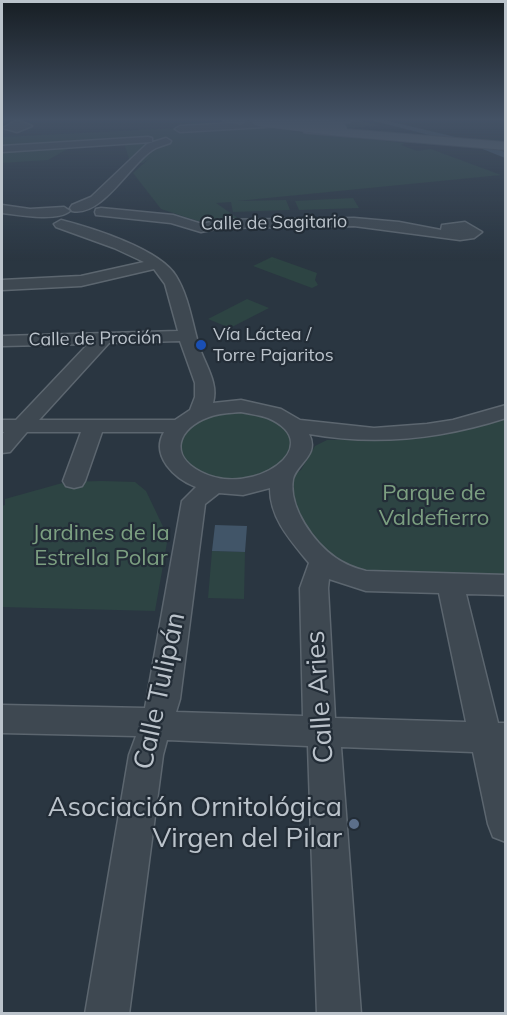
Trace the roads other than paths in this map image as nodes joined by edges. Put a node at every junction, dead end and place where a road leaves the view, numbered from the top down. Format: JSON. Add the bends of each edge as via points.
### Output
{"nodes":[{"id":1,"x":129,"y":166,"type":"edge"},
{"id":2,"x":2,"y":209,"type":"edge"},
{"id":3,"x":64,"y":216,"type":"junction"},
{"id":4,"x":96,"y":216,"type":"junction"},
{"id":5,"x":453,"y":231,"type":"dead end"},
{"id":6,"x":152,"y":261,"type":"junction"},
{"id":7,"x":2,"y":285,"type":"edge"},
{"id":8,"x":188,"y":336,"type":"junction"},
{"id":9,"x":103,"y":339,"type":"junction"},
{"id":10,"x":5,"y":344,"type":"edge"},
{"id":11,"x":206,"y":384,"type":"junction"},
{"id":12,"x":241,"y":406,"type":"junction"},
{"id":13,"x":506,"y":411,"type":"edge"},
{"id":14,"x":198,"y":414,"type":"junction"},
{"id":15,"x":293,"y":425,"type":"junction"},
{"id":16,"x":11,"y":426,"type":"edge"},
{"id":17,"x":94,"y":426,"type":"junction"},
{"id":18,"x":179,"y":426,"type":"junction"},
{"id":19,"x":337,"y":434,"type":"junction"},
{"id":20,"x":2,"y":447,"type":"edge"},
{"id":21,"x":303,"y":447,"type":"junction"},
{"id":22,"x":282,"y":475,"type":"junction"},
{"id":23,"x":74,"y":481,"type":"dead end"},
{"id":24,"x":229,"y":486,"type":"junction"},
{"id":25,"x":286,"y":512,"type":"junction"},
{"id":26,"x":324,"y":563,"type":"junction"},
{"id":27,"x":450,"y":584,"type":"junction"},
{"id":28,"x":506,"y":585,"type":"edge"},
{"id":29,"x":2,"y":719,"type":"edge"},
{"id":30,"x":156,"y":724,"type":"junction"},
{"id":31,"x":321,"y":732,"type":"junction"},
{"id":32,"x":496,"y":738,"type":"edge"},
{"id":33,"x":506,"y":824,"type":"edge"},
{"id":34,"x":107,"y":1014,"type":"edge"},
{"id":35,"x":339,"y":1014,"type":"edge"}],
"edges":[{"from":1,"to":4,"type":"street"},
{"from":2,"to":3,"type":"street"},
{"from":3,"to":4,"type":"street"},
{"from":3,"to":4,"type":"street"},
{"from":4,"to":5,"type":"street","name":"Calle de Sagitario","via":[[176,219],[201,228],[220,224],[344,222]]},
{"from":4,"to":6,"type":"street"},
{"from":6,"to":7,"type":"street","via":[[81,281]]},
{"from":6,"to":8,"type":"street","via":[[169,277]]},
{"from":8,"to":9,"type":"street","name":"Calle de Proción"},
{"from":8,"to":11,"type":"street"},
{"from":9,"to":10,"type":"street","name":"Calle de Proción"},
{"from":9,"to":16,"type":"street"},
{"from":11,"to":12,"type":"street"},
{"from":11,"to":14,"type":"street","via":[[206,397]]},
{"from":12,"to":14,"type":"street"},
{"from":12,"to":15,"type":"street","via":[[276,414]]},
{"from":13,"to":19,"type":"street","via":[[438,430]]},
{"from":14,"to":18,"type":"street"},
{"from":15,"to":19,"type":"street"},
{"from":15,"to":21,"type":"street"},
{"from":16,"to":17,"type":"street"},
{"from":16,"to":20,"type":"street"},
{"from":17,"to":18,"type":"street"},
{"from":17,"to":23,"type":"street"},
{"from":18,"to":24,"type":"street","via":[[169,449],[175,464],[190,477]]},
{"from":19,"to":21,"type":"street"},
{"from":21,"to":22,"type":"street","via":[[297,462]]},
{"from":22,"to":24,"type":"street","via":[[264,483]]},
{"from":22,"to":25,"type":"street"},
{"from":24,"to":25,"type":"street","via":[[265,496]]},
{"from":24,"to":30,"type":"street","name":"Calle Tulipán","via":[[194,501],[164,699]]},
{"from":25,"to":26,"type":"street","via":[[296,531]]},
{"from":26,"to":27,"type":"street","via":[[366,581]]},
{"from":26,"to":31,"type":"street","name":"Calle Aries","via":[[314,588]]},
{"from":27,"to":28,"type":"street"},
{"from":27,"to":32,"type":"street"},
{"from":29,"to":30,"type":"street"},
{"from":30,"to":31,"type":"street"},
{"from":30,"to":34,"type":"street","name":"Calle Tulipán","via":[[146,755]]},
{"from":31,"to":32,"type":"street"},
{"from":31,"to":35,"type":"street","name":"Calle Aries"},
{"from":32,"to":33,"type":"street"}]}
